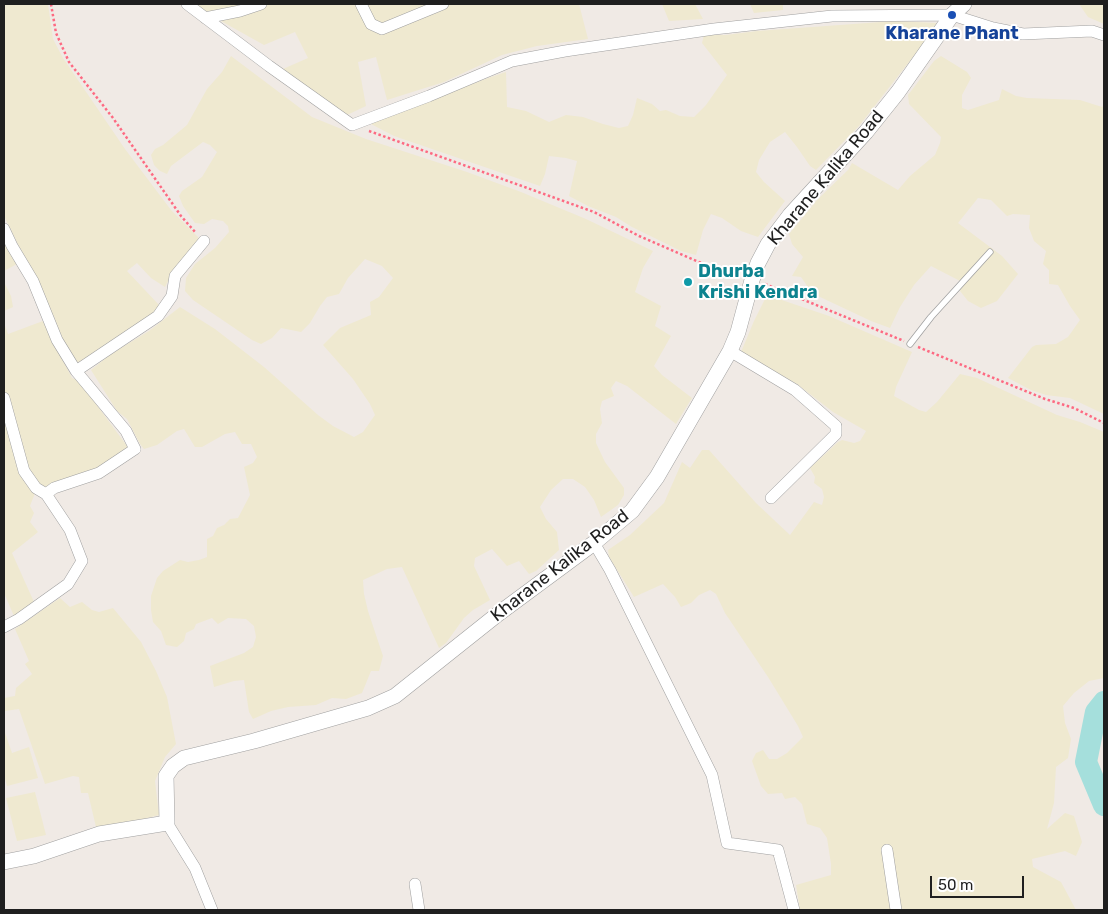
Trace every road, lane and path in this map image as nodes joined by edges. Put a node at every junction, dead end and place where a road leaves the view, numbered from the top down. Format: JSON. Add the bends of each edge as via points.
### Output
{"nodes":[{"id":1,"x":51,"y":4,"type":"edge"},
{"id":2,"x":187,"y":4,"type":"edge"},
{"id":3,"x":260,"y":4,"type":"edge"},
{"id":4,"x":361,"y":4,"type":"edge"},
{"id":5,"x":443,"y":4,"type":"edge"},
{"id":6,"x":964,"y":4,"type":"edge"},
{"id":7,"x":952,"y":15,"type":"junction"},
{"id":8,"x":205,"y":18,"type":"junction"},
{"id":9,"x":1104,"y":35,"type":"edge"},
{"id":10,"x":352,"y":125,"type":"junction"},
{"id":11,"x":4,"y":229,"type":"edge"},
{"id":12,"x":204,"y":241,"type":"joint"},
{"id":13,"x":990,"y":252,"type":"dead end"},
{"id":14,"x":752,"y":280,"type":"junction"},
{"id":15,"x":910,"y":344,"type":"junction"},
{"id":16,"x":730,"y":351,"type":"junction"},
{"id":17,"x":76,"y":371,"type":"junction"},
{"id":18,"x":4,"y":398,"type":"edge"},
{"id":19,"x":1104,"y":423,"type":"edge"},
{"id":20,"x":46,"y":494,"type":"junction"},
{"id":21,"x":771,"y":498,"type":"dead end"},
{"id":22,"x":594,"y":544,"type":"junction"},
{"id":23,"x":4,"y":627,"type":"edge"},
{"id":24,"x":167,"y":823,"type":"junction"},
{"id":25,"x":886,"y":850,"type":"dead end"},
{"id":26,"x":4,"y":862,"type":"edge"},
{"id":27,"x":415,"y":884,"type":"dead end"},
{"id":28,"x":212,"y":910,"type":"edge"},
{"id":29,"x":419,"y":910,"type":"edge"},
{"id":30,"x":794,"y":910,"type":"edge"},
{"id":31,"x":896,"y":910,"type":"edge"}],
"edges":[{"from":1,"to":12,"type":"path","via":[[56,33],[69,62],[113,118],[181,216]]},
{"from":2,"to":8,"type":"street"},
{"from":3,"to":8,"type":"street"},
{"from":4,"to":5,"type":"street","via":[[371,24],[382,29]]},
{"from":6,"to":7,"type":"street","name":"Kharane Kalika Road"},
{"from":7,"to":9,"type":"street","via":[[1023,34],[1092,31]]},
{"from":7,"to":10,"type":"street","via":[[832,16],[714,29],[521,59]]},
{"from":7,"to":14,"type":"street","name":"Kharane Kalika Road","via":[[866,132],[777,231]]},
{"from":8,"to":10,"type":"street"},
{"from":10,"to":14,"type":"path","via":[[594,212],[699,262]]},
{"from":11,"to":17,"type":"street","via":[[33,281],[57,340]]},
{"from":12,"to":17,"type":"street","via":[[175,276],[172,296],[158,316]]},
{"from":13,"to":15,"type":"lane","via":[[931,316]]},
{"from":14,"to":15,"type":"path"},
{"from":14,"to":16,"type":"street","name":"Kharane Kalika Road"},
{"from":15,"to":19,"type":"path","via":[[1074,408]]},
{"from":16,"to":21,"type":"street","via":[[796,390],[836,426],[836,434]]},
{"from":16,"to":22,"type":"street","name":"Kharane Kalika Road","via":[[645,495],[632,511]]},
{"from":17,"to":20,"type":"street","via":[[126,432],[135,449],[99,473],[54,488]]},
{"from":18,"to":20,"type":"street","via":[[24,471],[36,488]]},
{"from":20,"to":23,"type":"street","via":[[70,530],[82,561],[68,584]]},
{"from":22,"to":24,"type":"street","name":"Kharane Kalika Road","via":[[498,614],[408,688],[382,703],[184,758],[166,776]]},
{"from":22,"to":30,"type":"street","via":[[712,775],[726,843],[778,850]]},
{"from":24,"to":26,"type":"street","via":[[98,834],[34,856]]},
{"from":24,"to":28,"type":"street","via":[[195,868]]},
{"from":25,"to":31,"type":"street"},
{"from":27,"to":29,"type":"street"}]}
